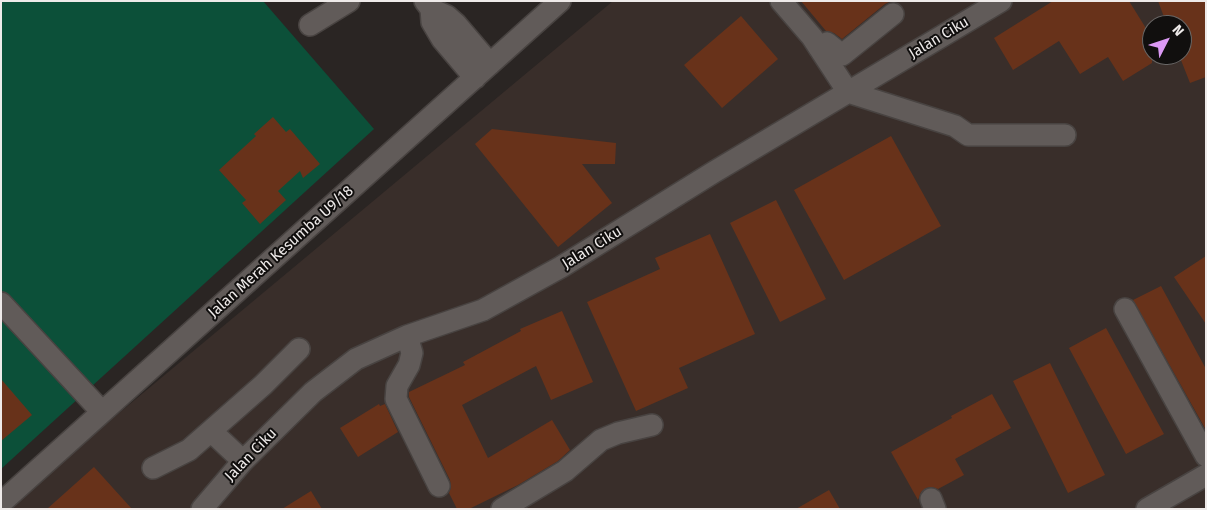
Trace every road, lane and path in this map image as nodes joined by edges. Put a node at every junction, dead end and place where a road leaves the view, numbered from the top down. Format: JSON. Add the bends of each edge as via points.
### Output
{"nodes":[{"id":1,"x":349,"y":1,"type":"edge"},
{"id":2,"x":560,"y":1,"type":"edge"},
{"id":3,"x":781,"y":1,"type":"edge"},
{"id":4,"x":1001,"y":1,"type":"edge"},
{"id":5,"x":428,"y":5,"type":"edge"},
{"id":6,"x":893,"y":14,"type":"dead end"},
{"id":7,"x":310,"y":25,"type":"dead end"},
{"id":8,"x":819,"y":48,"type":"junction"},
{"id":9,"x":482,"y":71,"type":"junction"},
{"id":10,"x":848,"y":92,"type":"junction"},
{"id":11,"x":1065,"y":136,"type":"dead end"},
{"id":12,"x":1,"y":303,"type":"edge"},
{"id":13,"x":1125,"y":310,"type":"dead end"},
{"id":14,"x":407,"y":336,"type":"junction"},
{"id":15,"x":299,"y":348,"type":"dead end"},
{"id":16,"x":102,"y":412,"type":"junction"},
{"id":17,"x":652,"y":425,"type":"dead end"},
{"id":18,"x":211,"y":431,"type":"junction"},
{"id":19,"x":1206,"y":456,"type":"edge"},
{"id":20,"x":243,"y":461,"type":"junction"},
{"id":21,"x":153,"y":468,"type":"dead end"},
{"id":22,"x":1206,"y":475,"type":"edge"},
{"id":23,"x":439,"y":486,"type":"dead end"},
{"id":24,"x":1,"y":503,"type":"edge"},
{"id":25,"x":202,"y":509,"type":"edge"},
{"id":26,"x":502,"y":509,"type":"edge"},
{"id":27,"x":1147,"y":509,"type":"edge"}],
"edges":[{"from":1,"to":7,"type":"street"},
{"from":2,"to":9,"type":"street","name":"Jalan Merah Kesumba U9/18"},
{"from":3,"to":8,"type":"street"},
{"from":4,"to":10,"type":"street","name":"Jalan Ciku"},
{"from":5,"to":9,"type":"street","via":[[432,22],[442,39]]},
{"from":6,"to":8,"type":"street","via":[[842,55],[827,43]]},
{"from":8,"to":10,"type":"street"},
{"from":9,"to":16,"type":"street","name":"Jalan Merah Kesumba U9/18"},
{"from":10,"to":11,"type":"street","via":[[955,126],[968,135]]},
{"from":10,"to":14,"type":"street","name":"Jalan Ciku","via":[[561,267],[483,310]]},
{"from":12,"to":16,"type":"street"},
{"from":13,"to":19,"type":"street"},
{"from":14,"to":20,"type":"street","name":"Jalan Ciku","via":[[356,359],[313,392]]},
{"from":14,"to":23,"type":"street","via":[[412,353],[397,386],[396,399]]},
{"from":15,"to":18,"type":"street"},
{"from":16,"to":24,"type":"street","name":"Jalan Merah Kesumba U9/18"},
{"from":17,"to":26,"type":"street","via":[[601,440],[565,470]]},
{"from":18,"to":20,"type":"street"},
{"from":18,"to":21,"type":"street","via":[[189,450]]},
{"from":20,"to":25,"type":"street","name":"Jalan Ciku"},
{"from":22,"to":27,"type":"street"}]}
